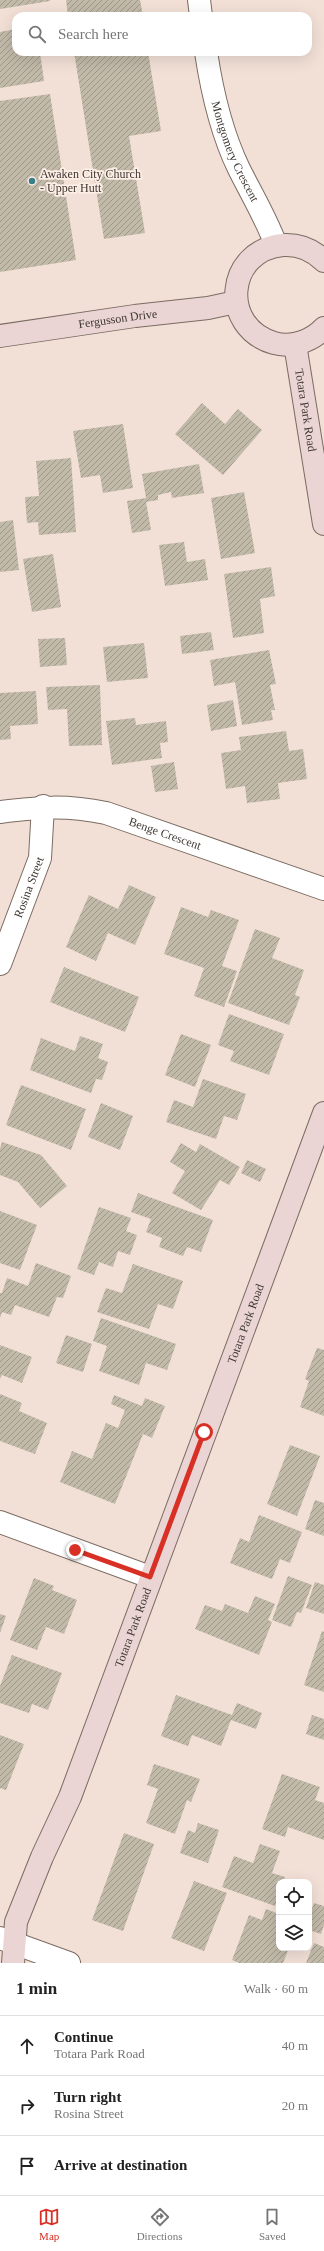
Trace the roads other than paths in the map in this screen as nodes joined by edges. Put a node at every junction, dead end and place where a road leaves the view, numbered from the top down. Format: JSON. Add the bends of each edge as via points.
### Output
{"nodes":[{"id":1,"x":199,"y":0,"type":"edge"},
{"id":2,"x":200,"y":12,"type":"edge"},
{"id":3,"x":207,"y":56,"type":"edge"},
{"id":4,"x":276,"y":245,"type":"junction"},
{"id":5,"x":324,"y":261,"type":"edge"},
{"id":6,"x":236,"y":302,"type":"junction"},
{"id":7,"x":324,"y":328,"type":"edge"},
{"id":8,"x":0,"y":336,"type":"edge"},
{"id":9,"x":295,"y":344,"type":"junction"},
{"id":10,"x":324,"y":524,"type":"edge"},
{"id":11,"x":43,"y":806,"type":"junction"},
{"id":12,"x":0,"y":812,"type":"edge"},
{"id":13,"x":324,"y":889,"type":"edge"},
{"id":14,"x":0,"y":964,"type":"edge"},
{"id":15,"x":324,"y":1113,"type":"edge"},
{"id":16,"x":0,"y":1522,"type":"edge"},
{"id":17,"x":150,"y":1577,"type":"junction"},
{"id":18,"x":9,"y":1948,"type":"edge"},
{"id":19,"x":69,"y":1963,"type":"edge"}],
"edges":[{"from":1,"to":2,"type":"street"},
{"from":3,"to":4,"type":"street","name":"Montgomery Crescent","via":[[223,131],[239,168],[266,218]]},
{"from":4,"to":5,"type":"street","via":[[304,247]]},
{"from":4,"to":6,"type":"street","via":[[259,252],[244,267],[237,282]]},
{"from":6,"to":8,"type":"street","name":"Fergusson Drive"},
{"from":6,"to":9,"type":"street","via":[[241,318],[264,340],[279,344]]},
{"from":7,"to":9,"type":"street","via":[[308,340]]},
{"from":9,"to":10,"type":"street","name":"Totara Park Road"},
{"from":11,"to":12,"type":"street","name":"Benge Crescent"},
{"from":11,"to":13,"type":"street","name":"Benge Crescent","via":[[76,807],[106,813]]},
{"from":11,"to":14,"type":"street","name":"Rosina Street","via":[[40,858]]},
{"from":15,"to":17,"type":"street","name":"Totara Park Road"},
{"from":16,"to":17,"type":"street"},
{"from":17,"to":18,"type":"street","name":"Totara Park Road","via":[[70,1797],[16,1922]]},
{"from":18,"to":19,"type":"street"}]}
